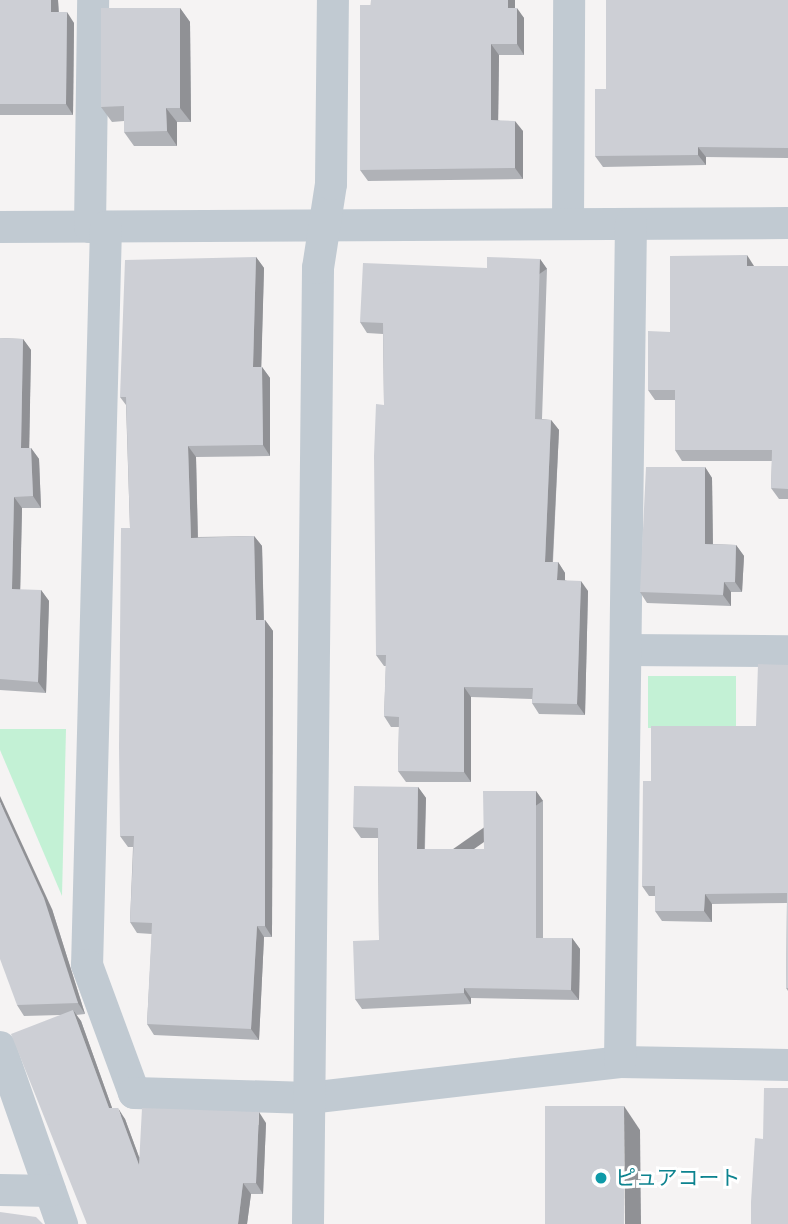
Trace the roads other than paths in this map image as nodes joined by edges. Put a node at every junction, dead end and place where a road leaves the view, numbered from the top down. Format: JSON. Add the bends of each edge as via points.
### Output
{"nodes":[{"id":1,"x":93,"y":0,"type":"edge"},
{"id":2,"x":333,"y":0,"type":"edge"},
{"id":3,"x":569,"y":0,"type":"edge"},
{"id":4,"x":788,"y":223,"type":"edge"},
{"id":5,"x":568,"y":224,"type":"junction"},
{"id":6,"x":631,"y":224,"type":"junction"},
{"id":7,"x":324,"y":225,"type":"junction"},
{"id":8,"x":0,"y":227,"type":"edge"},
{"id":9,"x":98,"y":227,"type":"junction"},
{"id":10,"x":626,"y":650,"type":"junction"},
{"id":11,"x":788,"y":651,"type":"edge"},
{"id":12,"x":0,"y":1047,"type":"edge"},
{"id":13,"x":620,"y":1062,"type":"junction"},
{"id":14,"x":788,"y":1065,"type":"edge"},
{"id":15,"x":309,"y":1098,"type":"junction"},
{"id":16,"x":0,"y":1190,"type":"edge"},
{"id":17,"x":50,"y":1191,"type":"junction"},
{"id":18,"x":62,"y":1224,"type":"edge"},
{"id":19,"x":308,"y":1224,"type":"edge"}],
"edges":[{"from":1,"to":9,"type":"street"},
{"from":2,"to":7,"type":"street","via":[[331,184]]},
{"from":3,"to":5,"type":"street"},
{"from":4,"to":6,"type":"street"},
{"from":5,"to":6,"type":"street"},
{"from":5,"to":7,"type":"street"},
{"from":6,"to":10,"type":"street"},
{"from":7,"to":9,"type":"street"},
{"from":7,"to":15,"type":"street","via":[[318,268]]},
{"from":8,"to":9,"type":"street"},
{"from":9,"to":15,"type":"street","via":[[87,965],[134,1093]]},
{"from":10,"to":11,"type":"street"},
{"from":10,"to":13,"type":"street"},
{"from":12,"to":17,"type":"street"},
{"from":13,"to":14,"type":"street"},
{"from":13,"to":15,"type":"street"},
{"from":15,"to":19,"type":"street"},
{"from":16,"to":17,"type":"street"},
{"from":17,"to":18,"type":"street"}]}
